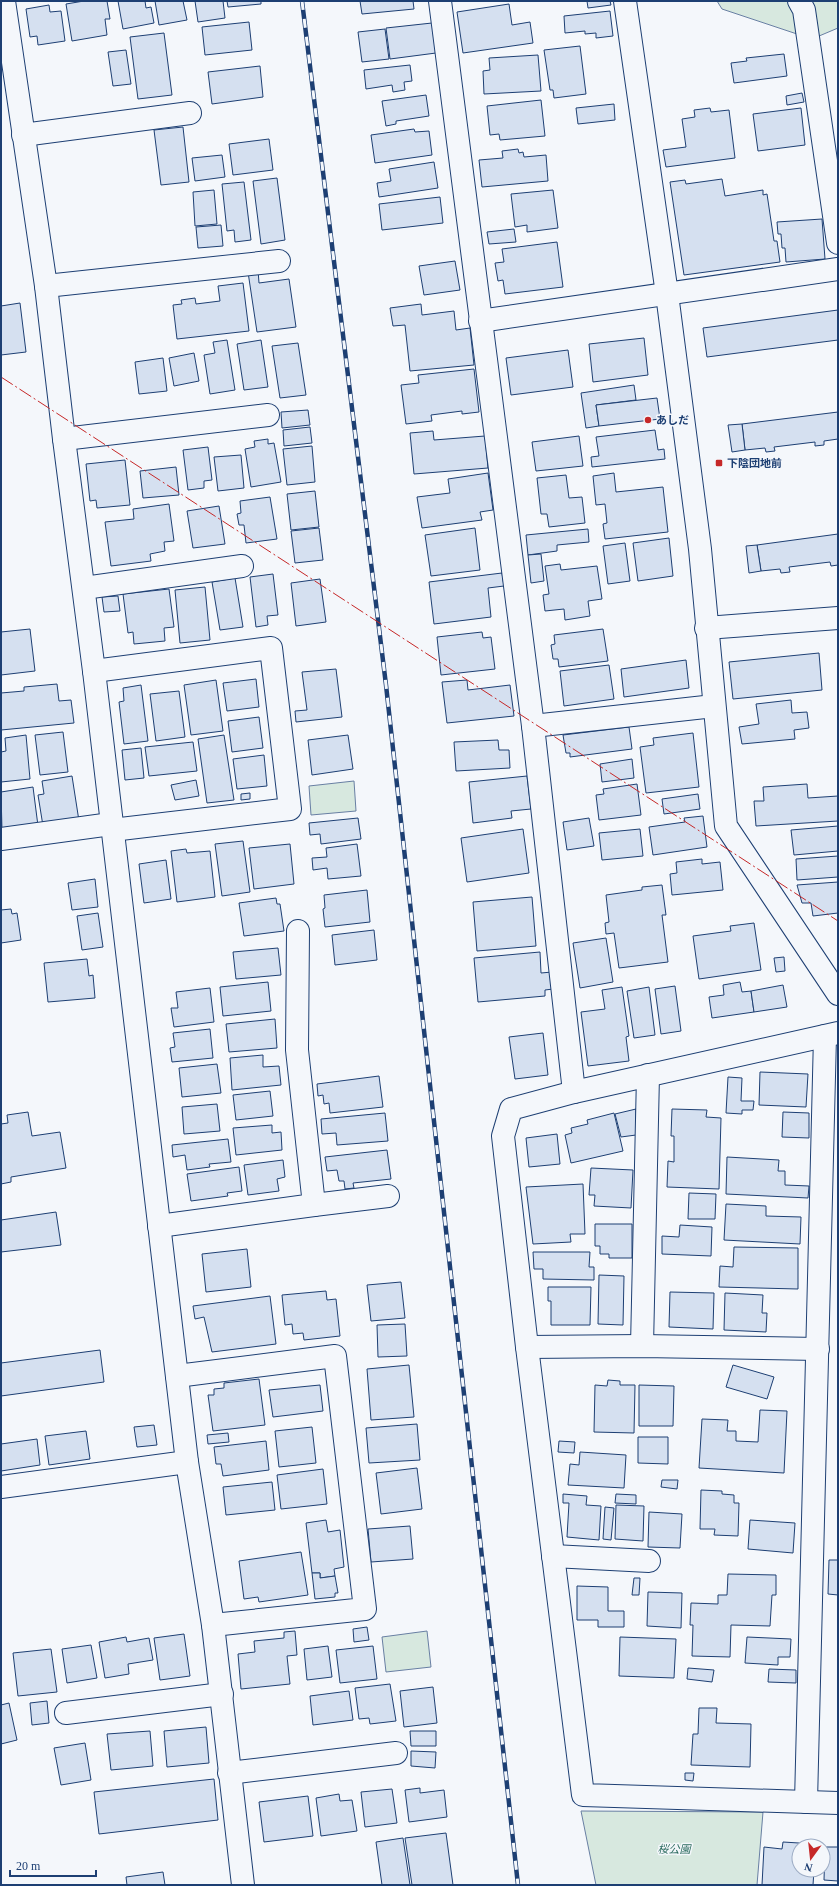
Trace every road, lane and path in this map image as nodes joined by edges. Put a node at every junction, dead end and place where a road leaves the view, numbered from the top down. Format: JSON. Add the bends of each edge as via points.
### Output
{"nodes":[{"id":1,"x":4,"y":1,"type":"edge"},
{"id":2,"x":440,"y":1,"type":"edge"},
{"id":3,"x":625,"y":1,"type":"edge"},
{"id":4,"x":799,"y":1,"type":"edge"},
{"id":5,"x":6,"y":57,"type":"edge"},
{"id":6,"x":190,"y":113,"type":"dead end"},
{"id":7,"x":23,"y":135,"type":"junction"},
{"id":8,"x":838,"y":243,"type":"edge"},
{"id":9,"x":279,"y":261,"type":"dead end"},
{"id":10,"x":838,"y":269,"type":"edge"},
{"id":11,"x":46,"y":286,"type":"junction"},
{"id":12,"x":667,"y":294,"type":"junction"},
{"id":13,"x":480,"y":321,"type":"junction"},
{"id":14,"x":268,"y":415,"type":"dead end"},
{"id":15,"x":64,"y":439,"type":"junction"},
{"id":16,"x":242,"y":566,"type":"dead end"},
{"id":17,"x":84,"y":588,"type":"junction"},
{"id":18,"x":838,"y":618,"type":"edge"},
{"id":19,"x":706,"y":628,"type":"junction"},
{"id":20,"x":94,"y":670,"type":"junction"},
{"id":21,"x":714,"y":706,"type":"junction"},
{"id":22,"x":533,"y":726,"type":"junction"},
{"id":23,"x":111,"y":827,"type":"junction"},
{"id":24,"x":1,"y":839,"type":"edge"},
{"id":25,"x":298,"y":931,"type":"dead end"},
{"id":26,"x":838,"y":994,"type":"edge"},
{"id":27,"x":832,"y":1034,"type":"edge"},
{"id":28,"x":648,"y":1075,"type":"junction"},
{"id":29,"x":574,"y":1092,"type":"junction"},
{"id":30,"x":388,"y":1196,"type":"dead end"},
{"id":31,"x":314,"y":1205,"type":"junction"},
{"id":32,"x":159,"y":1226,"type":"junction"},
{"id":33,"x":642,"y":1346,"type":"junction"},
{"id":34,"x":527,"y":1347,"type":"junction"},
{"id":35,"x":818,"y":1350,"type":"junction"},
{"id":36,"x":177,"y":1376,"type":"junction"},
{"id":37,"x":187,"y":1462,"type":"junction"},
{"id":38,"x":1,"y":1487,"type":"edge"},
{"id":39,"x":553,"y":1556,"type":"junction"},
{"id":40,"x":649,"y":1561,"type":"dead end"},
{"id":41,"x":213,"y":1625,"type":"junction"},
{"id":42,"x":222,"y":1694,"type":"junction"},
{"id":43,"x":66,"y":1712,"type":"dead end"},
{"id":44,"x":396,"y":1753,"type":"dead end"},
{"id":45,"x":229,"y":1773,"type":"junction"},
{"id":46,"x":806,"y":1802,"type":"junction"},
{"id":47,"x":838,"y":1803,"type":"edge"},
{"id":48,"x":243,"y":1885,"type":"edge"}],
"edges":[{"from":1,"to":5,"type":"street"},
{"from":2,"to":13,"type":"street"},
{"from":3,"to":12,"type":"street"},
{"from":4,"to":8,"type":"street","via":[[804,10]]},
{"from":5,"to":7,"type":"street"},
{"from":6,"to":7,"type":"street"},
{"from":7,"to":11,"type":"street"},
{"from":9,"to":11,"type":"street"},
{"from":10,"to":12,"type":"street"},
{"from":11,"to":15,"type":"street"},
{"from":12,"to":13,"type":"street"},
{"from":12,"to":19,"type":"street","via":[[700,550]]},
{"from":13,"to":22,"type":"street"},
{"from":14,"to":15,"type":"street"},
{"from":15,"to":17,"type":"street"},
{"from":16,"to":17,"type":"street"},
{"from":17,"to":20,"type":"street"},
{"from":18,"to":19,"type":"street"},
{"from":19,"to":21,"type":"street"},
{"from":20,"to":23,"type":"street"},
{"from":20,"to":23,"type":"street","via":[[272,648],[290,809]]},
{"from":21,"to":22,"type":"street"},
{"from":21,"to":26,"type":"street","via":[[726,826]]},
{"from":22,"to":29,"type":"street"},
{"from":23,"to":24,"type":"street"},
{"from":23,"to":32,"type":"street"},
{"from":25,"to":31,"type":"street","via":[[296,1050]]},
{"from":27,"to":28,"type":"street"},
{"from":27,"to":35,"type":"street"},
{"from":28,"to":29,"type":"street"},
{"from":28,"to":33,"type":"street"},
{"from":29,"to":34,"type":"street","via":[[511,1109],[503,1136]]},
{"from":30,"to":31,"type":"street"},
{"from":31,"to":32,"type":"street"},
{"from":32,"to":36,"type":"street"},
{"from":33,"to":34,"type":"street"},
{"from":33,"to":35,"type":"street"},
{"from":34,"to":39,"type":"street"},
{"from":35,"to":46,"type":"street"},
{"from":36,"to":37,"type":"street"},
{"from":36,"to":41,"type":"street","via":[[335,1356],[365,1609]]},
{"from":37,"to":38,"type":"street"},
{"from":37,"to":41,"type":"street"},
{"from":39,"to":40,"type":"street"},
{"from":39,"to":46,"type":"street","via":[[583,1795]]},
{"from":41,"to":42,"type":"street"},
{"from":42,"to":43,"type":"street"},
{"from":42,"to":45,"type":"street"},
{"from":44,"to":45,"type":"street"},
{"from":45,"to":48,"type":"street"},
{"from":46,"to":47,"type":"street"}]}
